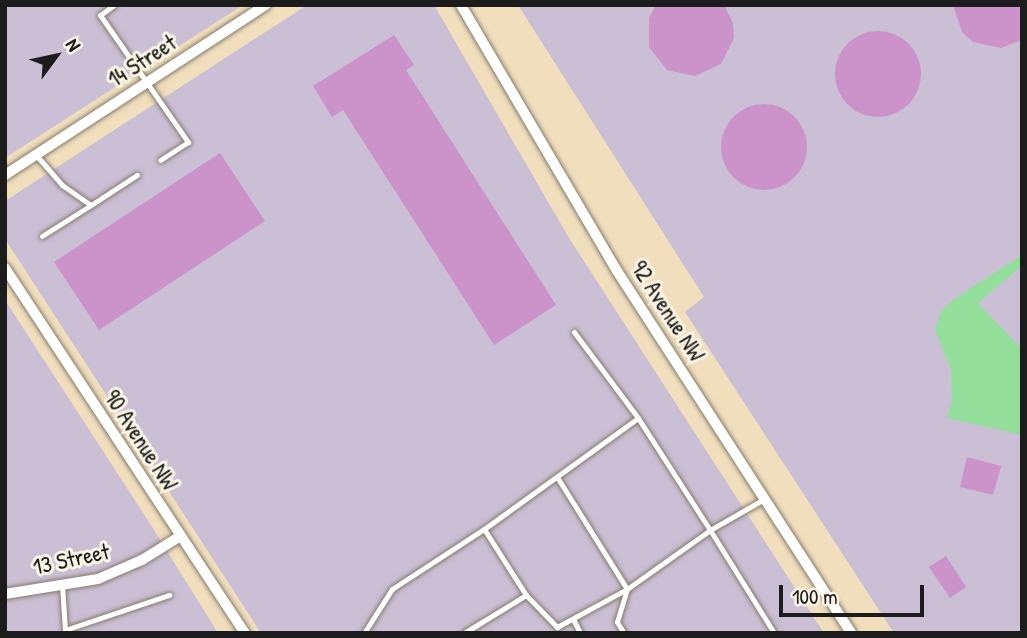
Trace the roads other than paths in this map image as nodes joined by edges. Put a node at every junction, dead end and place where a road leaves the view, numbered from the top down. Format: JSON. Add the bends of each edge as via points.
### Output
{"nodes":[{"id":1,"x":114,"y":5,"type":"edge"},
{"id":2,"x":267,"y":5,"type":"edge"},
{"id":3,"x":461,"y":5,"type":"edge"},
{"id":4,"x":148,"y":83,"type":"junction"},
{"id":5,"x":36,"y":155,"type":"junction"},
{"id":6,"x":160,"y":160,"type":"dead end"},
{"id":7,"x":5,"y":175,"type":"edge"},
{"id":8,"x":137,"y":175,"type":"dead end"},
{"id":9,"x":91,"y":205,"type":"junction"},
{"id":10,"x":42,"y":236,"type":"dead end"},
{"id":11,"x":5,"y":268,"type":"edge"},
{"id":12,"x":574,"y":332,"type":"dead end"},
{"id":13,"x":638,"y":418,"type":"junction"},
{"id":14,"x":557,"y":477,"type":"junction"},
{"id":15,"x":764,"y":499,"type":"junction"},
{"id":16,"x":484,"y":529,"type":"junction"},
{"id":17,"x":710,"y":530,"type":"junction"},
{"id":18,"x":179,"y":537,"type":"junction"},
{"id":19,"x":62,"y":585,"type":"junction"},
{"id":20,"x":627,"y":589,"type":"junction"},
{"id":21,"x":5,"y":594,"type":"edge"},
{"id":22,"x":169,"y":596,"type":"dead end"},
{"id":23,"x":526,"y":596,"type":"junction"},
{"id":24,"x":573,"y":619,"type":"junction"},
{"id":25,"x":82,"y":624,"type":"junction"},
{"id":26,"x":88,"y":633,"type":"edge"},
{"id":27,"x":245,"y":633,"type":"edge"},
{"id":28,"x":364,"y":633,"type":"edge"},
{"id":29,"x":464,"y":633,"type":"edge"},
{"id":30,"x":580,"y":633,"type":"edge"},
{"id":31,"x":624,"y":633,"type":"edge"},
{"id":32,"x":774,"y":633,"type":"edge"},
{"id":33,"x":851,"y":633,"type":"edge"}],
"edges":[{"from":1,"to":4,"type":"lane","via":[[100,15]]},
{"from":2,"to":4,"type":"street","name":"14 Street"},
{"from":3,"to":15,"type":"street","name":"92 Avenue NW","via":[[617,271]]},
{"from":4,"to":5,"type":"street","name":"14 Street"},
{"from":4,"to":6,"type":"lane","via":[[188,142]]},
{"from":5,"to":7,"type":"street","name":"14 Street"},
{"from":5,"to":9,"type":"lane","via":[[62,185]]},
{"from":8,"to":9,"type":"lane"},
{"from":9,"to":10,"type":"lane"},
{"from":11,"to":18,"type":"street","name":"90 Avenue NW"},
{"from":12,"to":13,"type":"lane"},
{"from":13,"to":14,"type":"lane"},
{"from":13,"to":17,"type":"lane"},
{"from":14,"to":16,"type":"lane"},
{"from":14,"to":20,"type":"lane"},
{"from":15,"to":17,"type":"lane"},
{"from":15,"to":33,"type":"street","name":"92 Avenue NW"},
{"from":16,"to":23,"type":"lane"},
{"from":16,"to":28,"type":"lane","via":[[392,589]]},
{"from":17,"to":20,"type":"lane"},
{"from":17,"to":32,"type":"lane"},
{"from":18,"to":19,"type":"street","name":"13 Street","via":[[123,570]]},
{"from":18,"to":27,"type":"street","name":"90 Avenue NW"},
{"from":19,"to":21,"type":"street","name":"13 Street"},
{"from":19,"to":25,"type":"lane","via":[[65,630]]},
{"from":20,"to":24,"type":"lane"},
{"from":20,"to":31,"type":"lane","via":[[617,622]]},
{"from":22,"to":25,"type":"lane"},
{"from":23,"to":24,"type":"lane","via":[[557,627]]},
{"from":23,"to":29,"type":"lane"},
{"from":24,"to":30,"type":"lane"},
{"from":25,"to":26,"type":"lane"}]}
